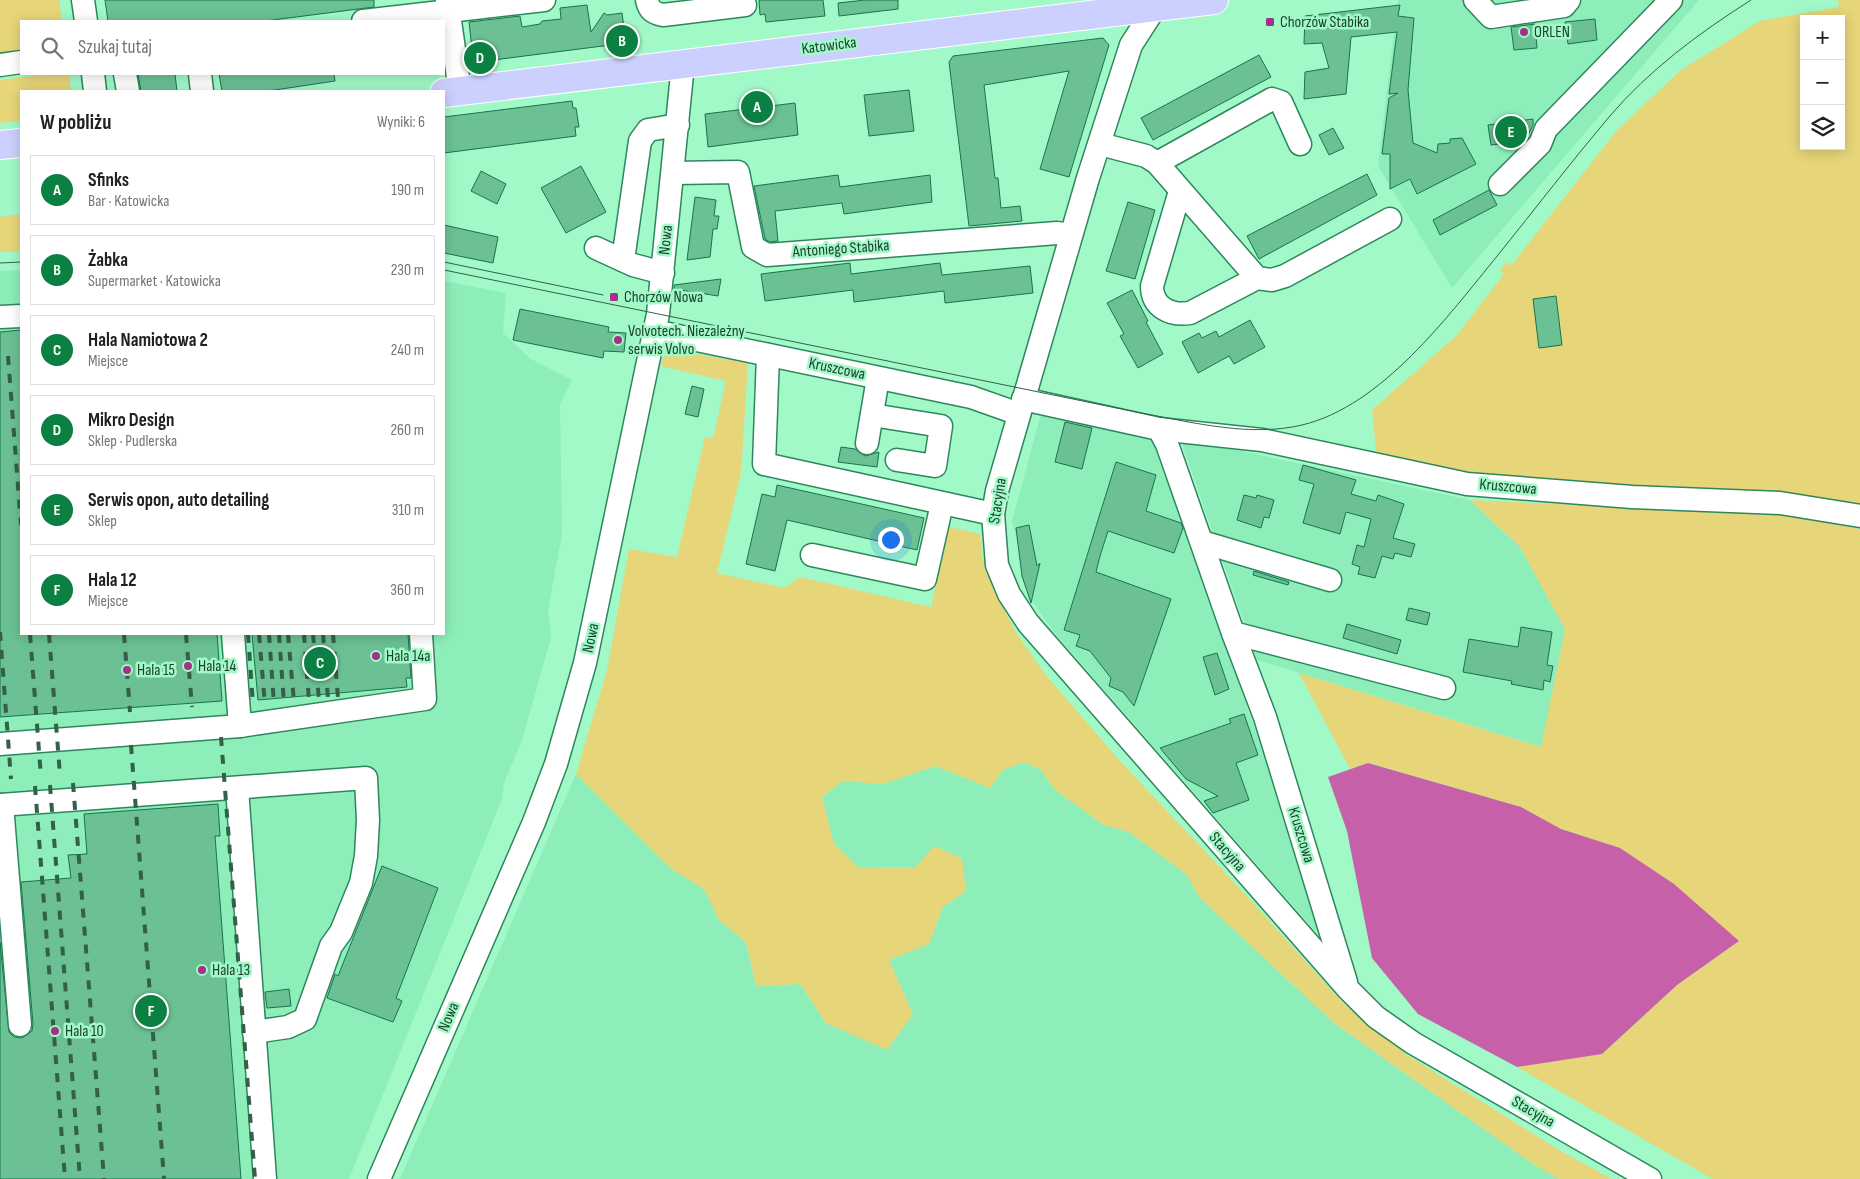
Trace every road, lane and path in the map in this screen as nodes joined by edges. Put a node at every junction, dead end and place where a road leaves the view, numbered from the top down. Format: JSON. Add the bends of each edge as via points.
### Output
{"nodes":[{"id":1,"x":83,"y":0,"type":"edge"},
{"id":2,"x":544,"y":0,"type":"edge"},
{"id":3,"x":647,"y":0,"type":"edge"},
{"id":4,"x":1214,"y":0,"type":"edge"},
{"id":5,"x":1475,"y":0,"type":"edge"},
{"id":6,"x":1569,"y":0,"type":"edge"},
{"id":7,"x":1671,"y":0,"type":"edge"},
{"id":8,"x":1159,"y":3,"type":"edge"},
{"id":9,"x":448,"y":5,"type":"edge"},
{"id":10,"x":745,"y":5,"type":"dead end"},
{"id":11,"x":86,"y":20,"type":"edge"},
{"id":12,"x":368,"y":20,"type":"edge"},
{"id":13,"x":20,"y":62,"type":"edge"},
{"id":14,"x":683,"y":64,"type":"junction"},
{"id":15,"x":0,"y":65,"type":"edge"},
{"id":16,"x":93,"y":75,"type":"edge"},
{"id":17,"x":125,"y":75,"type":"edge"},
{"id":18,"x":200,"y":75,"type":"edge"},
{"id":19,"x":95,"y":90,"type":"edge"},
{"id":20,"x":128,"y":90,"type":"edge"},
{"id":21,"x":202,"y":90,"type":"edge"},
{"id":22,"x":452,"y":92,"type":"edge"},
{"id":23,"x":678,"y":125,"type":"junction"},
{"id":24,"x":20,"y":143,"type":"edge"},
{"id":25,"x":1100,"y":144,"type":"junction"},
{"id":26,"x":1300,"y":144,"type":"dead end"},
{"id":27,"x":0,"y":146,"type":"edge"},
{"id":28,"x":1158,"y":163,"type":"junction"},
{"id":29,"x":674,"y":173,"type":"junction"},
{"id":30,"x":1500,"y":184,"type":"dead end"},
{"id":31,"x":1180,"y":191,"type":"junction"},
{"id":32,"x":1390,"y":219,"type":"dead end"},
{"id":33,"x":1071,"y":235,"type":"junction"},
{"id":34,"x":596,"y":248,"type":"dead end"},
{"id":35,"x":623,"y":260,"type":"junction"},
{"id":36,"x":663,"y":273,"type":"junction"},
{"id":37,"x":1257,"y":278,"type":"junction"},
{"id":38,"x":20,"y":316,"type":"edge"},
{"id":39,"x":0,"y":317,"type":"edge"},
{"id":40,"x":654,"y":331,"type":"junction"},
{"id":41,"x":768,"y":355,"type":"junction"},
{"id":42,"x":878,"y":378,"type":"junction"},
{"id":43,"x":1021,"y":406,"type":"junction"},
{"id":44,"x":872,"y":415,"type":"junction"},
{"id":45,"x":1159,"y":428,"type":"junction"},
{"id":46,"x":867,"y":443,"type":"dead end"},
{"id":47,"x":897,"y":460,"type":"dead end"},
{"id":48,"x":942,"y":504,"type":"junction"},
{"id":49,"x":993,"y":514,"type":"junction"},
{"id":50,"x":1860,"y":516,"type":"edge"},
{"id":51,"x":1202,"y":542,"type":"junction"},
{"id":52,"x":812,"y":555,"type":"dead end"},
{"id":53,"x":1330,"y":580,"type":"dead end"},
{"id":54,"x":1232,"y":633,"type":"junction"},
{"id":55,"x":233,"y":635,"type":"edge"},
{"id":56,"x":421,"y":635,"type":"edge"},
{"id":57,"x":1444,"y":688,"type":"dead end"},
{"id":58,"x":240,"y":726,"type":"junction"},
{"id":59,"x":0,"y":744,"type":"edge"},
{"id":60,"x":237,"y":788,"type":"junction"},
{"id":61,"x":1,"y":805,"type":"edge"},
{"id":62,"x":1348,"y":989,"type":"junction"},
{"id":63,"x":20,"y":1025,"type":"dead end"},
{"id":64,"x":254,"y":1032,"type":"junction"},
{"id":65,"x":265,"y":1179,"type":"edge"},
{"id":66,"x":379,"y":1179,"type":"edge"},
{"id":67,"x":1650,"y":1179,"type":"edge"}],
"edges":[{"from":1,"to":11,"type":"street"},
{"from":2,"to":9,"type":"street"},
{"from":3,"to":10,"type":"street","via":[[654,13],[663,15]]},
{"from":4,"to":8,"type":"main road","name":"Katowicka"},
{"from":5,"to":6,"type":"street","via":[[1491,17],[1564,6]]},
{"from":7,"to":30,"type":"street","via":[[1546,129],[1540,144]]},
{"from":8,"to":14,"type":"main road","name":"Katowicka"},
{"from":8,"to":25,"type":"street","via":[[1131,46]]},
{"from":9,"to":12,"type":"street"},
{"from":9,"to":22,"type":"street"},
{"from":13,"to":15,"type":"street"},
{"from":14,"to":22,"type":"main road","name":"Katowicka"},
{"from":14,"to":23,"type":"street","name":"Nowa"},
{"from":16,"to":19,"type":"street"},
{"from":17,"to":20,"type":"street"},
{"from":18,"to":21,"type":"street"},
{"from":23,"to":29,"type":"street","name":"Nowa"},
{"from":23,"to":35,"type":"street","via":[[648,130],[640,140]]},
{"from":24,"to":27,"type":"main road"},
{"from":25,"to":28,"type":"street","via":[[1146,156]]},
{"from":25,"to":33,"type":"street"},
{"from":26,"to":28,"type":"street","via":[[1281,102],[1272,99]]},
{"from":28,"to":31,"type":"street"},
{"from":29,"to":33,"type":"street","name":"Antoniego Stabika","via":[[738,172],[753,247],[767,255],[1048,233]]},
{"from":29,"to":36,"type":"street","name":"Nowa"},
{"from":31,"to":37,"type":"street"},
{"from":31,"to":37,"type":"street","via":[[1152,286],[1155,302],[1168,312],[1190,313]]},
{"from":32,"to":37,"type":"street","via":[[1284,276],[1272,280]]},
{"from":33,"to":43,"type":"street"},
{"from":34,"to":35,"type":"street"},
{"from":35,"to":36,"type":"street"},
{"from":36,"to":40,"type":"street","name":"Nowa"},
{"from":38,"to":39,"type":"street"},
{"from":40,"to":41,"type":"street","name":"Kruszcowa"},
{"from":40,"to":66,"type":"street","name":"Nowa","via":[[585,663],[556,764],[534,822]]},
{"from":41,"to":42,"type":"street","name":"Kruszcowa"},
{"from":41,"to":48,"type":"street","via":[[764,464]]},
{"from":42,"to":43,"type":"street","name":"Kruszcowa"},
{"from":42,"to":44,"type":"street"},
{"from":43,"to":45,"type":"street","name":"Kruszcowa"},
{"from":43,"to":49,"type":"street","name":"Stacyjna"},
{"from":44,"to":46,"type":"street"},
{"from":44,"to":47,"type":"street","via":[[941,426],[935,466]]},
{"from":45,"to":50,"type":"street","name":"Kruszcowa","via":[[1262,440],[1467,484],[1632,497],[1780,503]]},
{"from":45,"to":51,"type":"street","name":"Kruszcowa"},
{"from":48,"to":49,"type":"street"},
{"from":48,"to":52,"type":"street","via":[[925,579]]},
{"from":49,"to":62,"type":"street","name":"Stacyjna","via":[[997,564],[1009,594],[1028,623]]},
{"from":51,"to":53,"type":"street"},
{"from":51,"to":54,"type":"street","name":"Kruszcowa"},
{"from":54,"to":57,"type":"street"},
{"from":54,"to":62,"type":"street","name":"Kruszcowa","via":[[1265,717]]},
{"from":55,"to":58,"type":"street"},
{"from":56,"to":58,"type":"street","via":[[425,699]]},
{"from":58,"to":59,"type":"street"},
{"from":60,"to":61,"type":"street"},
{"from":60,"to":64,"type":"street"},
{"from":60,"to":64,"type":"street","via":[[366,778],[368,820],[361,883],[341,932],[331,946],[305,1019],[288,1027]]},
{"from":61,"to":63,"type":"street"},
{"from":62,"to":67,"type":"street","name":"Stacyjna","via":[[1376,1017],[1413,1043]]},
{"from":64,"to":65,"type":"street"}]}
